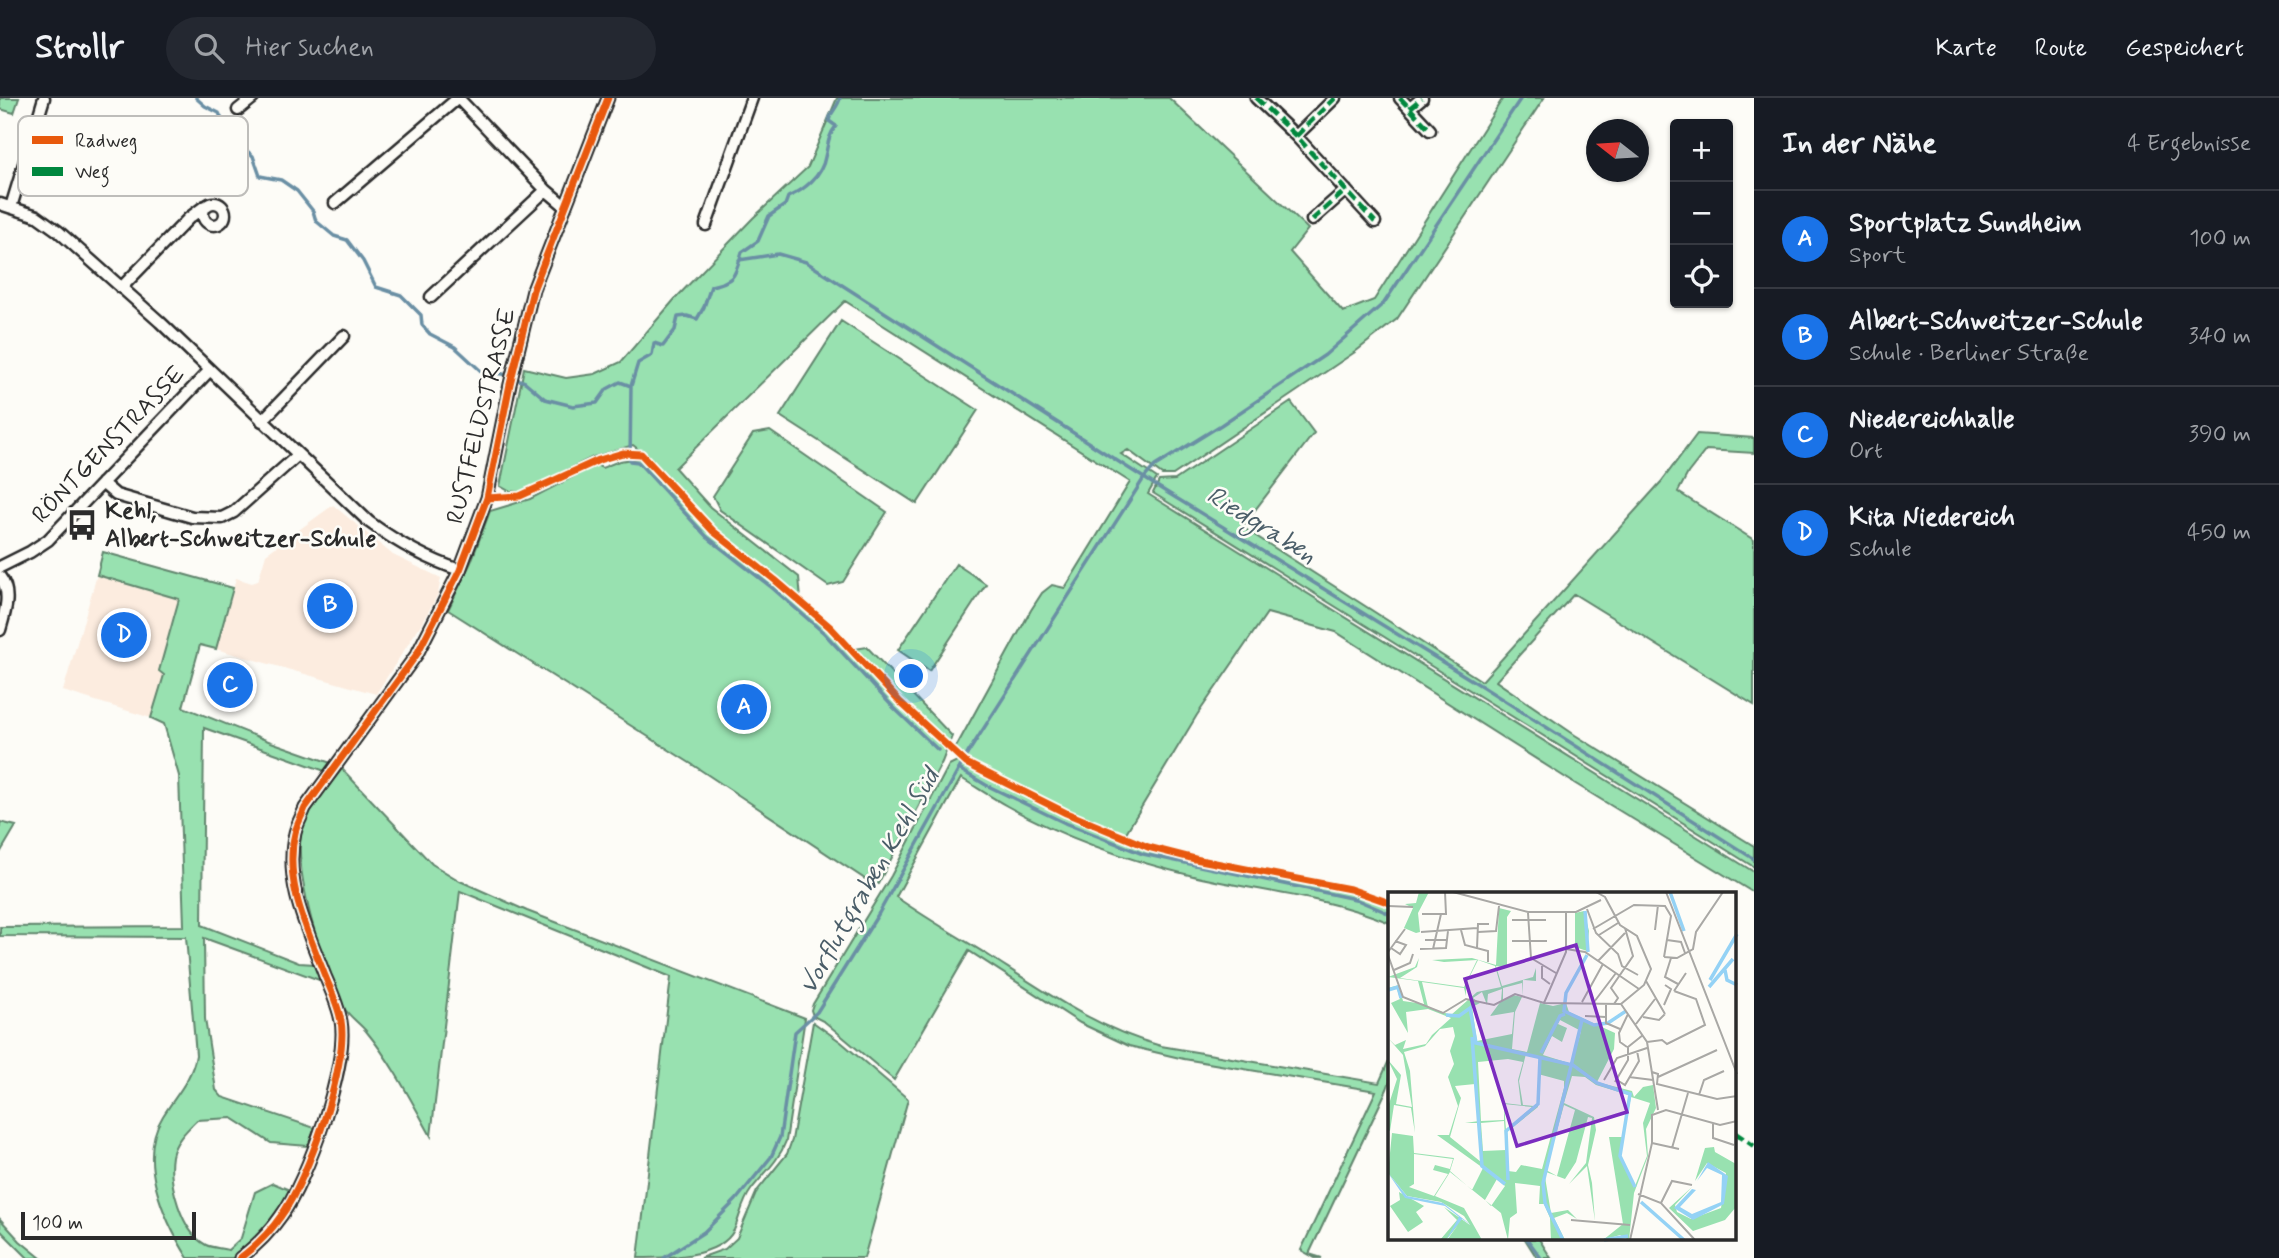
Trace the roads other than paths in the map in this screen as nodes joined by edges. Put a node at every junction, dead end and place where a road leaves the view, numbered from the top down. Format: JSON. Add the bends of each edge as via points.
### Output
{"nodes":[{"id":1,"x":44,"y":98,"type":"edge"},
{"id":2,"x":253,"y":98,"type":"edge"},
{"id":3,"x":458,"y":98,"type":"edge"},
{"id":4,"x":752,"y":98,"type":"edge"},
{"id":5,"x":1256,"y":98,"type":"edge"},
{"id":6,"x":1335,"y":98,"type":"edge"},
{"id":7,"x":1400,"y":98,"type":"edge"},
{"id":8,"x":1422,"y":98,"type":"edge"},
{"id":9,"x":607,"y":99,"type":"edge"},
{"id":10,"x":1410,"y":108,"type":"junction"},
{"id":11,"x":238,"y":110,"type":"dead end"},
{"id":12,"x":39,"y":116,"type":"edge"},
{"id":13,"x":1430,"y":130,"type":"dead end"},
{"id":14,"x":1296,"y":136,"type":"junction"},
{"id":15,"x":18,"y":184,"type":"edge"},
{"id":16,"x":546,"y":190,"type":"junction"},
{"id":17,"x":1346,"y":190,"type":"junction"},
{"id":18,"x":335,"y":203,"type":"dead end"},
{"id":19,"x":0,"y":204,"type":"edge"},
{"id":20,"x":205,"y":206,"type":"dead end"},
{"id":21,"x":565,"y":206,"type":"junction"},
{"id":22,"x":11,"y":207,"type":"junction"},
{"id":23,"x":1312,"y":220,"type":"dead end"},
{"id":24,"x":1375,"y":222,"type":"dead end"},
{"id":25,"x":706,"y":225,"type":"dead end"},
{"id":26,"x":121,"y":288,"type":"junction"},
{"id":27,"x":431,"y":297,"type":"dead end"},
{"id":28,"x":344,"y":336,"type":"dead end"},
{"id":29,"x":210,"y":370,"type":"junction"},
{"id":30,"x":262,"y":421,"type":"junction"},
{"id":31,"x":298,"y":455,"type":"junction"},
{"id":32,"x":102,"y":483,"type":"junction"},
{"id":33,"x":0,"y":567,"type":"edge"},
{"id":34,"x":460,"y":570,"type":"junction"},
{"id":35,"x":0,"y":577,"type":"edge"},
{"id":36,"x":0,"y":630,"type":"edge"},
{"id":37,"x":240,"y":1258,"type":"edge"}],
"edges":[{"from":1,"to":12,"type":"street"},
{"from":2,"to":11,"type":"street"},
{"from":3,"to":16,"type":"street"},
{"from":3,"to":18,"type":"street"},
{"from":4,"to":25,"type":"street"},
{"from":5,"to":14,"type":"street"},
{"from":6,"to":14,"type":"street"},
{"from":7,"to":10,"type":"street"},
{"from":8,"to":10,"type":"street"},
{"from":9,"to":21,"type":"street","name":"RUSTFELDSTRASSE"},
{"from":10,"to":13,"type":"street"},
{"from":14,"to":17,"type":"street"},
{"from":15,"to":22,"type":"street"},
{"from":16,"to":21,"type":"street"},
{"from":16,"to":27,"type":"street"},
{"from":17,"to":23,"type":"street"},
{"from":17,"to":24,"type":"street"},
{"from":19,"to":22,"type":"street"},
{"from":20,"to":26,"type":"street"},
{"from":21,"to":34,"type":"street","name":"RUSTFELDSTRASSE","via":[[533,289],[487,498]]},
{"from":22,"to":26,"type":"street","via":[[37,216]]},
{"from":26,"to":29,"type":"street"},
{"from":28,"to":30,"type":"street"},
{"from":29,"to":30,"type":"street"},
{"from":29,"to":32,"type":"street","name":"RÖNTGENSTRASSE"},
{"from":30,"to":31,"type":"street"},
{"from":31,"to":32,"type":"street","via":[[222,518],[192,517],[140,503],[116,495]]},
{"from":31,"to":34,"type":"street","via":[[369,522],[403,546]]},
{"from":32,"to":33,"type":"street","name":"RÖNTGENSTRASSE","via":[[48,540]]},
{"from":34,"to":37,"type":"street","name":"RUSTFELDSTRASSE","via":[[417,654],[305,808],[295,832],[292,852],[297,900],[342,1022],[341,1059],[299,1185],[281,1216]]},
{"from":35,"to":36,"type":"street","via":[[7,597]]}]}
